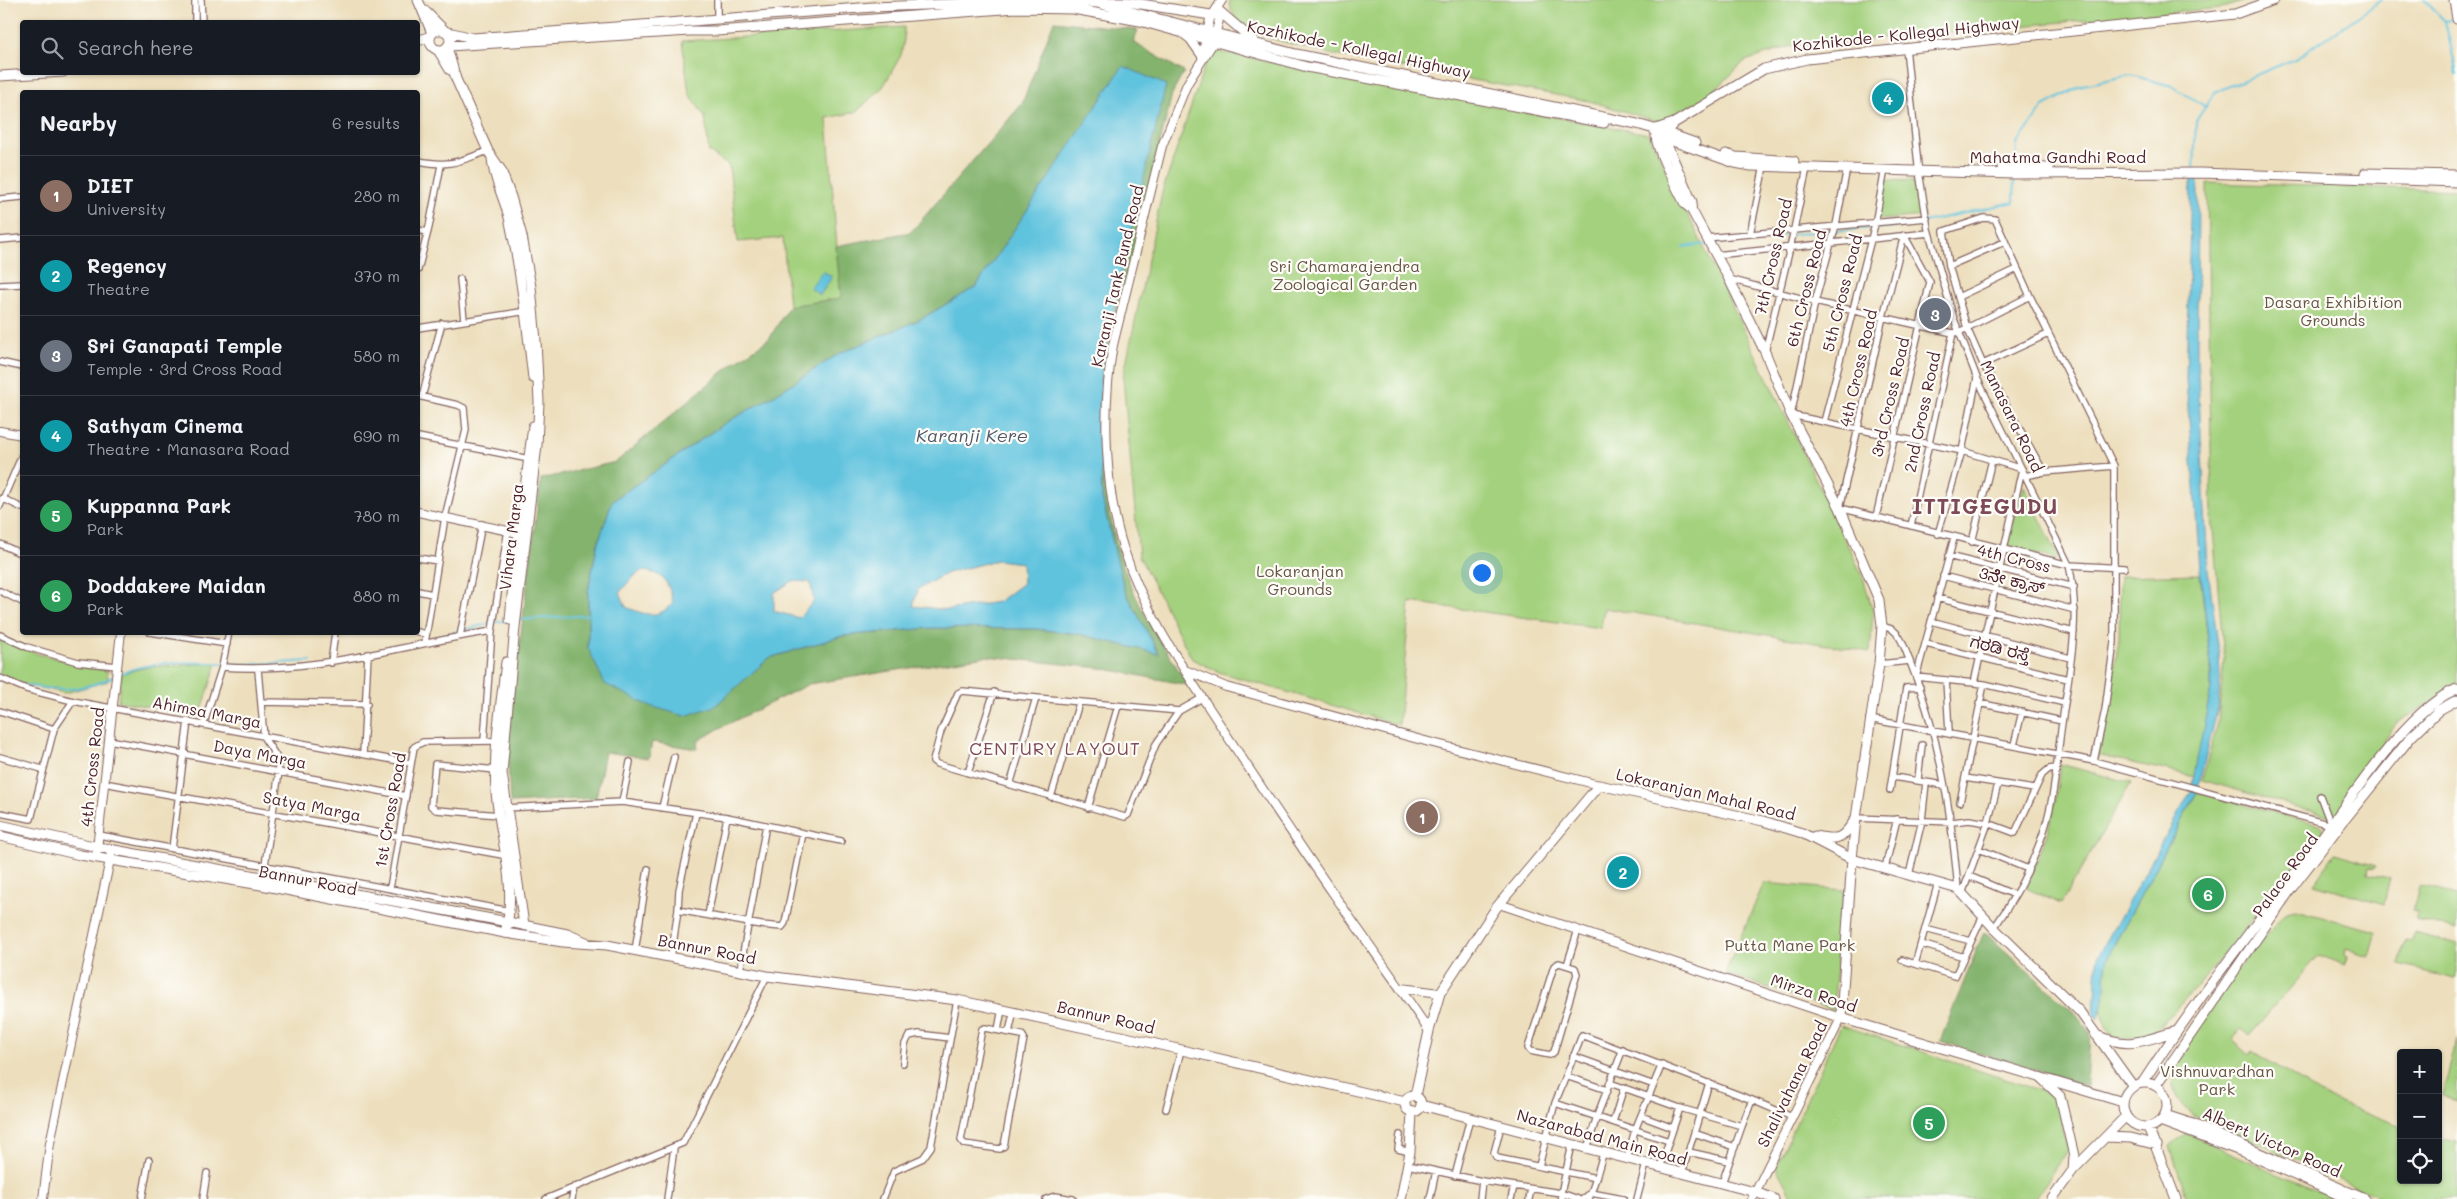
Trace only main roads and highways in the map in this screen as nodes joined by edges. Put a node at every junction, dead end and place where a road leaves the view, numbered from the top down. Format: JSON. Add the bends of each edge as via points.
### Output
{"nodes":[{"id":1,"x":2274,"y":0,"type":"edge"},
{"id":2,"x":2454,"y":0,"type":"edge"},
{"id":3,"x":1097,"y":3,"type":"junction"},
{"id":4,"x":420,"y":4,"type":"edge"},
{"id":5,"x":873,"y":4,"type":"edge"},
{"id":6,"x":1218,"y":8,"type":"edge"},
{"id":7,"x":2457,"y":19,"type":"edge"},
{"id":8,"x":446,"y":31,"type":"junction"},
{"id":9,"x":420,"y":41,"type":"edge"},
{"id":10,"x":433,"y":41,"type":"junction"},
{"id":11,"x":1256,"y":42,"type":"junction"},
{"id":12,"x":420,"y":45,"type":"edge"},
{"id":13,"x":448,"y":47,"type":"junction"},
{"id":14,"x":20,"y":70,"type":"edge"},
{"id":15,"x":0,"y":72,"type":"edge"},
{"id":16,"x":20,"y":75,"type":"edge"},
{"id":17,"x":0,"y":76,"type":"edge"},
{"id":18,"x":456,"y":79,"type":"junction"},
{"id":19,"x":1674,"y":123,"type":"junction"},
{"id":20,"x":1655,"y":132,"type":"junction"},
{"id":21,"x":1664,"y":136,"type":"junction"},
{"id":22,"x":1919,"y":168,"type":"junction"},
{"id":23,"x":2196,"y":171,"type":"junction"},
{"id":24,"x":2457,"y":175,"type":"edge"},
{"id":25,"x":2457,"y":182,"type":"edge"},
{"id":26,"x":1691,"y":209,"type":"junction"},
{"id":27,"x":529,"y":310,"type":"junction"},
{"id":28,"x":523,"y":534,"type":"junction"},
{"id":29,"x":512,"y":627,"type":"junction"},
{"id":30,"x":2457,"y":689,"type":"edge"},
{"id":31,"x":2457,"y":700,"type":"edge"},
{"id":32,"x":502,"y":810,"type":"junction"},
{"id":33,"x":1856,"y":818,"type":"junction"},
{"id":34,"x":0,"y":825,"type":"edge"},
{"id":35,"x":1802,"y":833,"type":"junction"},
{"id":36,"x":0,"y":836,"type":"edge"},
{"id":37,"x":510,"y":857,"type":"junction"},
{"id":38,"x":1852,"y":859,"type":"junction"},
{"id":39,"x":508,"y":922,"type":"junction"},
{"id":40,"x":524,"y":925,"type":"junction"},
{"id":41,"x":505,"y":933,"type":"junction"},
{"id":42,"x":588,"y":944,"type":"junction"},
{"id":43,"x":1841,"y":1018,"type":"joint"},
{"id":44,"x":2177,"y":1031,"type":"junction"},
{"id":45,"x":2096,"y":1035,"type":"junction"},
{"id":46,"x":2041,"y":1078,"type":"junction"},
{"id":47,"x":2143,"y":1082,"type":"junction"},
{"id":48,"x":2156,"y":1085,"type":"junction"},
{"id":49,"x":2133,"y":1086,"type":"junction"},
{"id":50,"x":1415,"y":1096,"type":"junction"},
{"id":51,"x":1405,"y":1102,"type":"junction"},
{"id":52,"x":2122,"y":1102,"type":"junction"},
{"id":53,"x":1421,"y":1105,"type":"junction"},
{"id":54,"x":1412,"y":1112,"type":"junction"},
{"id":55,"x":2126,"y":1116,"type":"junction"},
{"id":56,"x":2162,"y":1118,"type":"junction"},
{"id":57,"x":2148,"y":1127,"type":"junction"},
{"id":58,"x":2107,"y":1137,"type":"junction"},
{"id":59,"x":2157,"y":1146,"type":"junction"},
{"id":60,"x":2073,"y":1170,"type":"junction"},
{"id":61,"x":1753,"y":1195,"type":"edge"},
{"id":62,"x":1402,"y":1199,"type":"edge"},
{"id":63,"x":1774,"y":1199,"type":"edge"},
{"id":64,"x":2052,"y":1199,"type":"edge"},
{"id":65,"x":2176,"y":1199,"type":"edge"},
{"id":66,"x":2348,"y":1199,"type":"edge"},
{"id":67,"x":2365,"y":1199,"type":"edge"}],
"edges":[{"from":1,"to":19,"type":"main road","name":"Kozhikode - Kollegal Highway","via":[[2235,14],[1807,59],[1764,69]]},
{"from":2,"to":7,"type":"main road"},
{"from":3,"to":5,"type":"main road","name":"Kozhikode - Kollegal Highway"},
{"from":3,"to":6,"type":"main road"},
{"from":3,"to":11,"type":"main road","name":"Kozhikode - Kollegal Highway"},
{"from":4,"to":8,"type":"main road"},
{"from":4,"to":10,"type":"main road"},
{"from":5,"to":8,"type":"main road","name":"Kozhikode - Kollegal Highway","via":[[717,20],[474,38]]},
{"from":6,"to":11,"type":"main road"},
{"from":8,"to":10,"type":"main road","name":"Kozhikode - Kollegal Highway","via":[[438,29]]},
{"from":8,"to":13,"type":"main road","via":[[450,42]]},
{"from":9,"to":10,"type":"main road"},
{"from":10,"to":12,"type":"main road","name":"Kozhikode - Kollegal Highway"},
{"from":10,"to":13,"type":"main road","name":"Kozhikode - Kollegal Highway"},
{"from":10,"to":18,"type":"main road"},
{"from":11,"to":20,"type":"main road","name":"Kozhikode - Kollegal Highway","via":[[1296,54],[1637,124]]},
{"from":13,"to":18,"type":"main road","name":"Vihara Marga"},
{"from":13,"to":20,"type":"main road","name":"Kozhikode - Kollegal Highway","via":[[690,31],[717,32],[889,16],[1073,8],[1108,14],[1307,67]]},
{"from":14,"to":15,"type":"main road"},
{"from":16,"to":17,"type":"main road"},
{"from":18,"to":27,"type":"main road","name":"Vihara Marga","via":[[490,154],[510,220]]},
{"from":19,"to":20,"type":"main road"},
{"from":19,"to":21,"type":"main road"},
{"from":20,"to":21,"type":"main road","name":"Kozhikode - Kollegal Highway"},
{"from":20,"to":26,"type":"main road","via":[[1685,204]]},
{"from":21,"to":22,"type":"main road","name":"Mahatma Gandhi Road","via":[[1736,157]]},
{"from":21,"to":22,"type":"main road","name":"Mahatma Gandhi Road","via":[[1736,163],[1807,168]]},
{"from":21,"to":26,"type":"main road","via":[[1692,202]]},
{"from":22,"to":23,"type":"main road","name":"Mahatma Gandhi Road"},
{"from":23,"to":24,"type":"main road","name":"Mahatma Gandhi Road"},
{"from":23,"to":25,"type":"main road","name":"Mahatma Gandhi Road"},
{"from":26,"to":33,"type":"main road","name":"Shalivahana Road","via":[[1729,279],[1791,415],[1840,508],[1873,583],[1882,614]]},
{"from":27,"to":28,"type":"main road","name":"Vihara Marga","via":[[534,392]]},
{"from":27,"to":28,"type":"main road","name":"Vihara Marga","via":[[539,402],[537,445]]},
{"from":28,"to":29,"type":"main road","name":"Vihara Marga"},
{"from":29,"to":32,"type":"main road","name":"Vihara Marga"},
{"from":29,"to":32,"type":"main road","name":"Vihara Marga","via":[[496,740],[496,770]]},
{"from":30,"to":44,"type":"main road","via":[[2415,719],[2359,786]]},
{"from":31,"to":48,"type":"main road","name":"Palace Road","via":[[2439,710],[2411,737],[2332,836],[2291,889]]},
{"from":32,"to":37,"type":"main road","name":"Vihara Marga"},
{"from":33,"to":35,"type":"main road","via":[[1845,835],[1838,839]]},
{"from":33,"to":38,"type":"main road","name":"Shalivahana Road"},
{"from":34,"to":39,"type":"main road","via":[[112,850]]},
{"from":35,"to":38,"type":"main road","name":"Lokaranjan Mahal Road"},
{"from":35,"to":50,"type":"main road","name":"Lokaranjan Mahal Road","via":[[1756,819],[1599,785],[1498,904],[1440,993]]},
{"from":36,"to":41,"type":"main road","name":"Bannur Road","via":[[110,861]]},
{"from":37,"to":39,"type":"main road","name":"Vihara Marga"},
{"from":37,"to":40,"type":"main road","name":"Vihara Marga"},
{"from":38,"to":43,"type":"main road","name":"Shalivahana Road"},
{"from":38,"to":45,"type":"main road","name":"Lokaranjan Mahal Road","via":[[1960,892],[2080,1012]]},
{"from":39,"to":40,"type":"main road"},
{"from":39,"to":41,"type":"main road","name":"Vihara Marga"},
{"from":40,"to":42,"type":"main road","via":[[574,936]]},
{"from":41,"to":42,"type":"main road","name":"Bannur Road"},
{"from":42,"to":51,"type":"main road","name":"Bannur Road","via":[[767,976],[957,1000],[1014,1011]]},
{"from":43,"to":46,"type":"main road","name":"Mirza Road"},
{"from":44,"to":45,"type":"main road","via":[[2132,1044]]},
{"from":44,"to":47,"type":"main road"},
{"from":45,"to":49,"type":"main road","name":"Lokaranjan Mahal Road"},
{"from":46,"to":52,"type":"main road","name":"Mirza Road"},
{"from":46,"to":60,"type":"main road","via":[[2060,1096],[2074,1156]]},
{"from":47,"to":48,"type":"main road"},
{"from":47,"to":49,"type":"main road"},
{"from":48,"to":56,"type":"main road","via":[[2167,1098]]},
{"from":49,"to":52,"type":"main road"},
{"from":50,"to":51,"type":"main road"},
{"from":50,"to":53,"type":"main road"},
{"from":51,"to":54,"type":"main road","via":[[1406,1108]]},
{"from":52,"to":55,"type":"main road"},
{"from":53,"to":54,"type":"main road"},
{"from":53,"to":61,"type":"main road","name":"Nazarabad Main Road","via":[[1722,1183]]},
{"from":54,"to":62,"type":"main road","via":[[1410,1152]]},
{"from":55,"to":57,"type":"main road","via":[[2135,1125]]},
{"from":55,"to":58,"type":"main road"},
{"from":56,"to":57,"type":"main road"},
{"from":56,"to":66,"type":"main road"},
{"from":56,"to":67,"type":"main road","name":"Albert Victor Road","via":[[2194,1124]]},
{"from":57,"to":59,"type":"main road"},
{"from":58,"to":59,"type":"main road","via":[[2130,1138]]},
{"from":58,"to":60,"type":"main road"},
{"from":59,"to":65,"type":"main road"},
{"from":60,"to":64,"type":"main road"},
{"from":61,"to":63,"type":"main road","name":"Nazarabad Main Road"}]}
